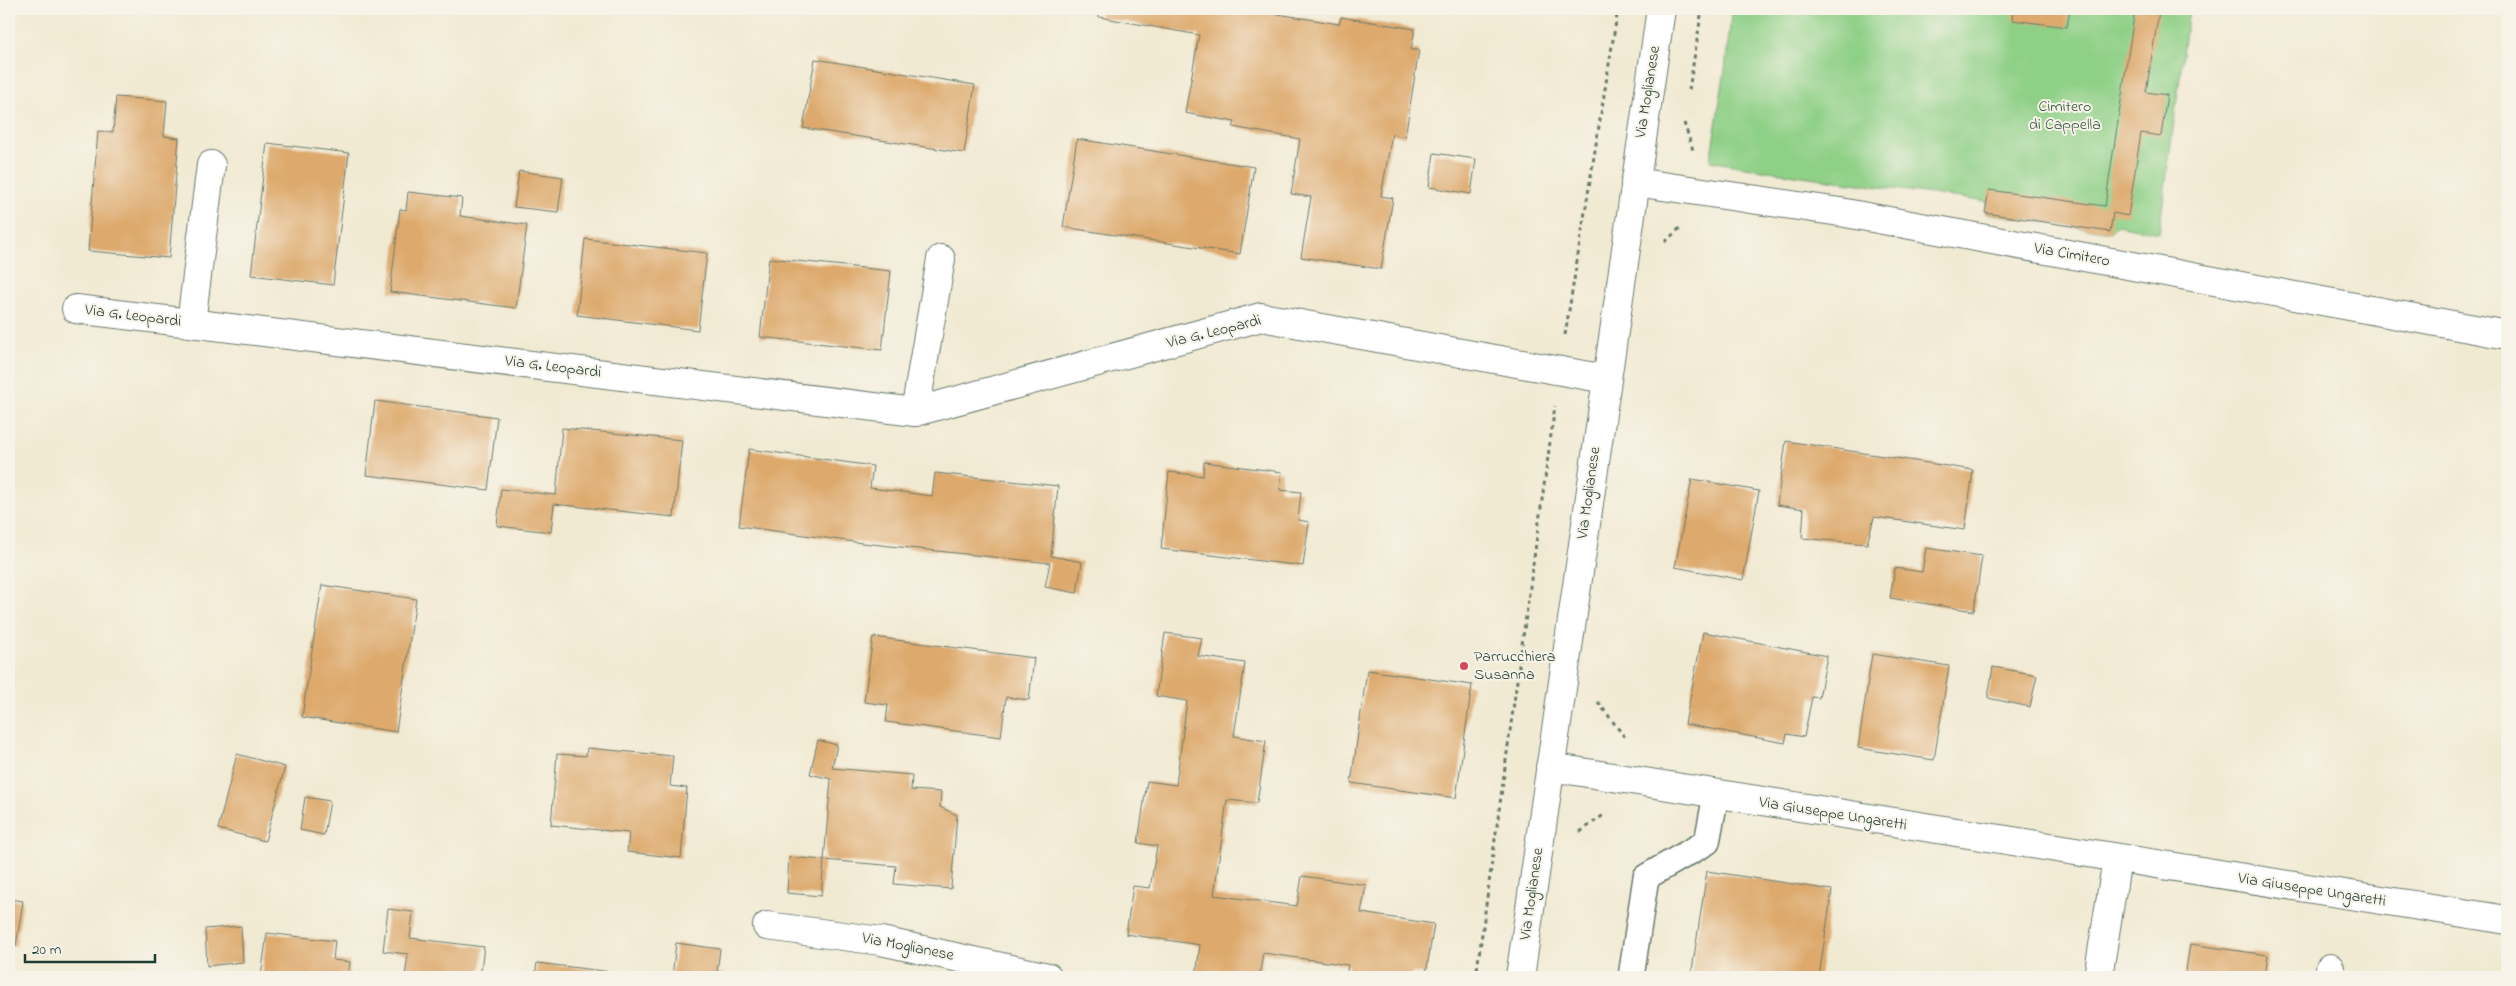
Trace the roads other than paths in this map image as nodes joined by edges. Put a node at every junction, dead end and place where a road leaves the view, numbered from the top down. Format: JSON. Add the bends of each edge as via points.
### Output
{"nodes":[{"id":1,"x":1661,"y":9,"type":"edge"},
{"id":2,"x":211,"y":165,"type":"dead end"},
{"id":3,"x":1635,"y":182,"type":"junction"},
{"id":4,"x":941,"y":259,"type":"dead end"},
{"id":5,"x":76,"y":309,"type":"dead end"},
{"id":6,"x":191,"y":323,"type":"junction"},
{"id":7,"x":2507,"y":335,"type":"edge"},
{"id":8,"x":1606,"y":378,"type":"junction"},
{"id":9,"x":915,"y":412,"type":"junction"},
{"id":10,"x":1550,"y":766,"type":"junction"},
{"id":11,"x":1716,"y":795,"type":"junction"},
{"id":12,"x":2117,"y":859,"type":"junction"},
{"id":13,"x":2507,"y":920,"type":"edge"},
{"id":14,"x":767,"y":926,"type":"dead end"},
{"id":15,"x":1048,"y":977,"type":"edge"},
{"id":16,"x":1520,"y":977,"type":"edge"},
{"id":17,"x":1631,"y":977,"type":"edge"},
{"id":18,"x":2098,"y":977,"type":"edge"}],
"edges":[{"from":1,"to":3,"type":"street","name":"Via Moglianese"},
{"from":2,"to":6,"type":"street","name":"Via G. Leopardi"},
{"from":3,"to":7,"type":"street","name":"Via Cimitero","via":[[1840,212]]},
{"from":3,"to":8,"type":"street","name":"Via Moglianese"},
{"from":4,"to":9,"type":"street"},
{"from":5,"to":6,"type":"street","name":"Via G. Leopardi"},
{"from":6,"to":9,"type":"street","name":"Via G. Leopardi"},
{"from":8,"to":9,"type":"street","name":"Via G. Leopardi","via":[[1261,317]]},
{"from":8,"to":10,"type":"street","name":"Via Moglianese"},
{"from":10,"to":11,"type":"street","name":"Via Giuseppe Ungaretti"},
{"from":10,"to":16,"type":"street","name":"Via Moglianese"},
{"from":11,"to":12,"type":"street","name":"Via Giuseppe Ungaretti"},
{"from":11,"to":17,"type":"lane","via":[[1707,842],[1646,878]]},
{"from":12,"to":13,"type":"street","name":"Via Giuseppe Ungaretti"},
{"from":12,"to":18,"type":"street"},
{"from":14,"to":15,"type":"street","name":"Via Moglianese","via":[[881,940]]}]}
